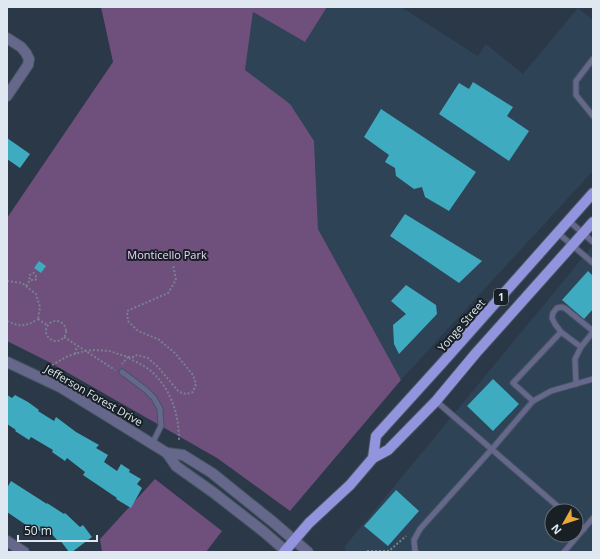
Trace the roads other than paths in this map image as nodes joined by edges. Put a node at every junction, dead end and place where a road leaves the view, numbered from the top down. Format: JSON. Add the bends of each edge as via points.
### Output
{"nodes":[{"id":1,"x":7,"y":38,"type":"edge"},
{"id":2,"x":593,"y":59,"type":"edge"},
{"id":3,"x":7,"y":96,"type":"edge"},
{"id":4,"x":593,"y":116,"type":"edge"},
{"id":5,"x":593,"y":193,"type":"edge"},
{"id":6,"x":569,"y":221,"type":"junction"},
{"id":7,"x":593,"y":222,"type":"edge"},
{"id":8,"x":558,"y":233,"type":"junction"},
{"id":9,"x":583,"y":233,"type":"junction"},
{"id":10,"x":593,"y":242,"type":"edge"},
{"id":11,"x":572,"y":245,"type":"junction"},
{"id":12,"x":593,"y":263,"type":"edge"},
{"id":13,"x":593,"y":331,"type":"edge"},
{"id":14,"x":561,"y":332,"type":"junction"},
{"id":15,"x":581,"y":347,"type":"junction"},
{"id":16,"x":7,"y":362,"type":"edge"},
{"id":17,"x":122,"y":372,"type":"dead end"},
{"id":18,"x":593,"y":379,"type":"edge"},
{"id":19,"x":576,"y":384,"type":"junction"},
{"id":20,"x":436,"y":400,"type":"junction"},
{"id":21,"x":533,"y":402,"type":"junction"},
{"id":22,"x":152,"y":444,"type":"junction"},
{"id":23,"x":492,"y":449,"type":"junction"},
{"id":24,"x":167,"y":453,"type":"junction"},
{"id":25,"x":373,"y":458,"type":"junction"},
{"id":26,"x":554,"y":503,"type":"edge"},
{"id":27,"x":593,"y":518,"type":"edge"},
{"id":28,"x":584,"y":529,"type":"edge"},
{"id":29,"x":295,"y":540,"type":"junction"},
{"id":30,"x":7,"y":541,"type":"edge"},
{"id":31,"x":572,"y":543,"type":"edge"},
{"id":32,"x":24,"y":552,"type":"edge"},
{"id":33,"x":285,"y":552,"type":"edge"},
{"id":34,"x":308,"y":552,"type":"edge"},
{"id":35,"x":416,"y":552,"type":"edge"},
{"id":36,"x":564,"y":552,"type":"edge"}],
"edges":[{"from":1,"to":3,"type":"street","via":[[21,47],[29,58],[28,65]]},
{"from":2,"to":4,"type":"lane","via":[[576,81],[576,95]]},
{"from":5,"to":6,"type":"main road","name":"Yonge Street"},
{"from":6,"to":8,"type":"main road","name":"Yonge Street"},
{"from":6,"to":9,"type":"lane"},
{"from":7,"to":9,"type":"main road","number":"1"},
{"from":8,"to":11,"type":"lane"},
{"from":8,"to":25,"type":"main road","name":"Yonge Street","number":"1","via":[[376,436]]},
{"from":9,"to":10,"type":"lane"},
{"from":9,"to":11,"type":"main road","number":"1"},
{"from":11,"to":12,"type":"lane"},
{"from":11,"to":20,"type":"main road","number":"1"},
{"from":13,"to":14,"type":"lane","via":[[562,307],[557,308],[552,318]]},
{"from":13,"to":15,"type":"lane"},
{"from":14,"to":15,"type":"lane"},
{"from":14,"to":21,"type":"lane","via":[[513,383]]},
{"from":15,"to":19,"type":"lane","via":[[575,359]]},
{"from":16,"to":22,"type":"street","name":"Jefferson Forest Drive","via":[[60,387]]},
{"from":17,"to":22,"type":"lane","via":[[146,390],[160,409],[161,426]]},
{"from":18,"to":19,"type":"lane"},
{"from":19,"to":21,"type":"lane","via":[[551,391]]},
{"from":20,"to":23,"type":"lane"},
{"from":20,"to":25,"type":"main road","number":"1","via":[[388,450]]},
{"from":21,"to":23,"type":"lane"},
{"from":22,"to":24,"type":"street","name":"Jefferson Forest Drive"},
{"from":23,"to":26,"type":"lane"},
{"from":23,"to":35,"type":"lane","via":[[420,529],[414,540]]},
{"from":24,"to":29,"type":"street","name":"Jefferson Forest Drive","via":[[183,455],[212,473]]},
{"from":24,"to":33,"type":"street","name":"Jefferson Forest Drive","via":[[176,466],[264,532]]},
{"from":25,"to":29,"type":"main road","number":"1"},
{"from":27,"to":28,"type":"lane"},
{"from":29,"to":33,"type":"main road","number":"1"},
{"from":29,"to":34,"type":"street","name":"Jefferson Forest Drive"},
{"from":30,"to":32,"type":"street"},
{"from":31,"to":36,"type":"lane"}]}
